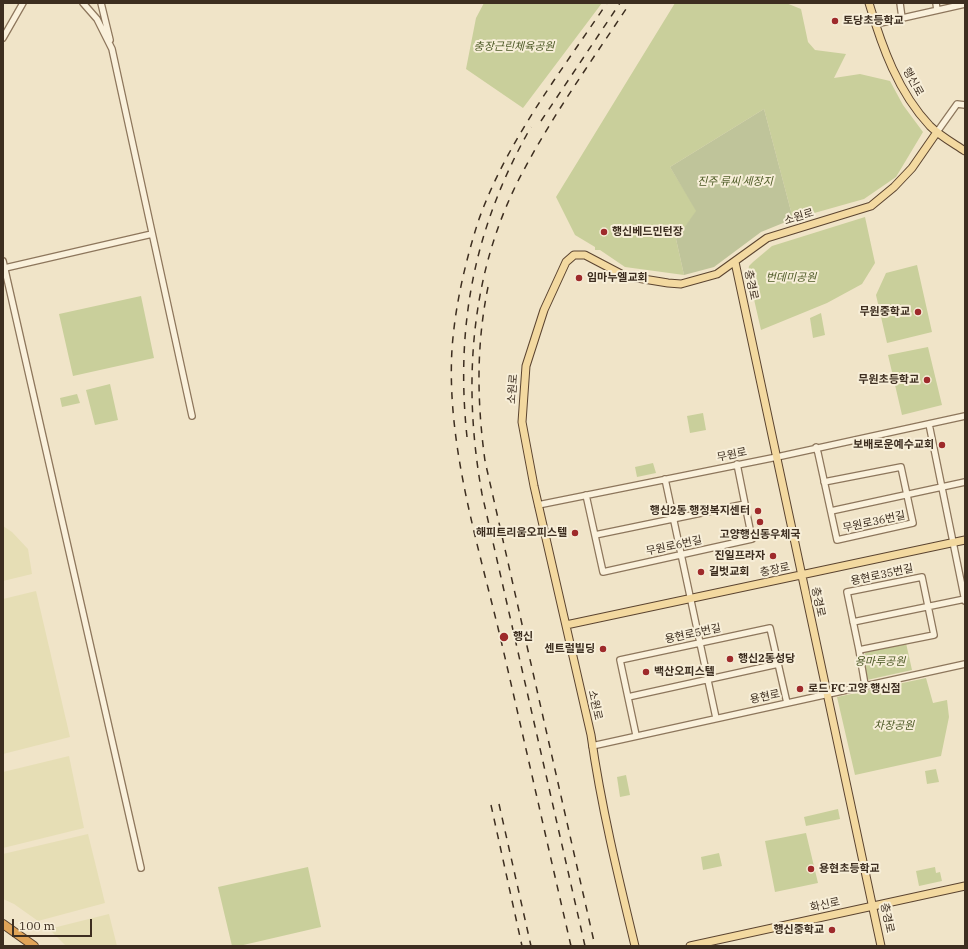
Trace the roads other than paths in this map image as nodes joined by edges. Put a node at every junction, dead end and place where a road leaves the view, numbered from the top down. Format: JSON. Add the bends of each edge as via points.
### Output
{"nodes":[{"id":1,"x":23,"y":3,"type":"edge"},
{"id":2,"x":82,"y":3,"type":"edge"},
{"id":3,"x":101,"y":3,"type":"edge"},
{"id":4,"x":869,"y":3,"type":"edge"},
{"id":5,"x":900,"y":3,"type":"edge"},
{"id":6,"x":936,"y":3,"type":"edge"},
{"id":7,"x":965,"y":4,"type":"edge"},
{"id":8,"x":937,"y":10,"type":"junction"},
{"id":9,"x":902,"y":18,"type":"junction"},
{"id":10,"x":876,"y":24,"type":"junction"},
{"id":11,"x":3,"y":38,"type":"edge"},
{"id":12,"x":112,"y":49,"type":"junction"},
{"id":13,"x":965,"y":105,"type":"edge"},
{"id":14,"x":937,"y":132,"type":"junction"},
{"id":15,"x":965,"y":151,"type":"edge"},
{"id":16,"x":152,"y":234,"type":"junction"},
{"id":17,"x":3,"y":261,"type":"edge"},
{"id":18,"x":735,"y":262,"type":"junction"},
{"id":19,"x":4,"y":268,"type":"junction"},
{"id":20,"x":192,"y":416,"type":"dead end"},
{"id":21,"x":965,"y":416,"type":"edge"},
{"id":22,"x":929,"y":424,"type":"junction"},
{"id":23,"x":816,"y":447,"type":"junction"},
{"id":24,"x":777,"y":457,"type":"junction"},
{"id":25,"x":737,"y":464,"type":"junction"},
{"id":26,"x":665,"y":479,"type":"junction"},
{"id":27,"x":824,"y":482,"type":"junction"},
{"id":28,"x":965,"y":482,"type":"edge"},
{"id":29,"x":942,"y":486,"type":"junction"},
{"id":30,"x":907,"y":493,"type":"junction"},
{"id":31,"x":586,"y":495,"type":"junction"},
{"id":32,"x":745,"y":504,"type":"junction"},
{"id":33,"x":538,"y":505,"type":"junction"},
{"id":34,"x":830,"y":511,"type":"junction"},
{"id":35,"x":674,"y":518,"type":"junction"},
{"id":36,"x":594,"y":535,"type":"junction"},
{"id":37,"x":965,"y":540,"type":"edge"},
{"id":38,"x":953,"y":542,"type":"junction"},
{"id":39,"x":682,"y":555,"type":"junction"},
{"id":40,"x":801,"y":575,"type":"junction"},
{"id":41,"x":691,"y":599,"type":"junction"},
{"id":42,"x":965,"y":599,"type":"edge"},
{"id":43,"x":928,"y":606,"type":"junction"},
{"id":44,"x":852,"y":622,"type":"junction"},
{"id":45,"x":566,"y":625,"type":"junction"},
{"id":46,"x":700,"y":643,"type":"junction"},
{"id":47,"x":859,"y":650,"type":"junction"},
{"id":48,"x":778,"y":664,"type":"junction"},
{"id":49,"x":965,"y":664,"type":"edge"},
{"id":50,"x":708,"y":680,"type":"junction"},
{"id":51,"x":865,"y":686,"type":"junction"},
{"id":52,"x":827,"y":694,"type":"junction"},
{"id":53,"x":628,"y":697,"type":"junction"},
{"id":54,"x":787,"y":703,"type":"junction"},
{"id":55,"x":716,"y":718,"type":"junction"},
{"id":56,"x":636,"y":735,"type":"junction"},
{"id":57,"x":592,"y":746,"type":"junction"},
{"id":58,"x":141,"y":868,"type":"dead end"},
{"id":59,"x":965,"y":886,"type":"edge"},
{"id":60,"x":873,"y":906,"type":"junction"},
{"id":61,"x":3,"y":924,"type":"edge"},
{"id":62,"x":3,"y":930,"type":"edge"},
{"id":63,"x":27,"y":946,"type":"edge"},
{"id":64,"x":34,"y":946,"type":"edge"},
{"id":65,"x":635,"y":946,"type":"edge"},
{"id":66,"x":690,"y":946,"type":"edge"},
{"id":67,"x":881,"y":946,"type":"edge"}],
"edges":[{"from":1,"to":11,"type":"street"},
{"from":2,"to":12,"type":"street","via":[[97,19]]},
{"from":3,"to":12,"type":"street"},
{"from":4,"to":10,"type":"main road","name":"행신로"},
{"from":5,"to":9,"type":"street"},
{"from":6,"to":8,"type":"street"},
{"from":7,"to":8,"type":"street"},
{"from":8,"to":9,"type":"street"},
{"from":9,"to":10,"type":"street"},
{"from":10,"to":14,"type":"main road","name":"행신로","via":[[909,100]]},
{"from":12,"to":16,"type":"street"},
{"from":13,"to":14,"type":"street","via":[[957,104]]},
{"from":14,"to":15,"type":"main road","name":"행신로"},
{"from":14,"to":18,"type":"main road","name":"소원로","via":[[912,168],[894,188],[871,206],[768,238]]},
{"from":16,"to":19,"type":"street"},
{"from":16,"to":20,"type":"street"},
{"from":17,"to":19,"type":"street"},
{"from":18,"to":24,"type":"main road","name":"충경로"},
{"from":18,"to":33,"type":"main road","name":"소원로","via":[[717,274],[681,284],[625,276],[585,255],[579,254],[569,258],[544,310],[526,366],[522,422]]},
{"from":19,"to":58,"type":"street"},
{"from":21,"to":22,"type":"street","name":"무원로"},
{"from":22,"to":23,"type":"street","name":"무원로"},
{"from":22,"to":29,"type":"street"},
{"from":23,"to":24,"type":"street","name":"무원로"},
{"from":23,"to":27,"type":"street","name":"무원로36번길"},
{"from":24,"to":25,"type":"street","name":"무원로"},
{"from":24,"to":40,"type":"main road","name":"충경로"},
{"from":25,"to":26,"type":"street","name":"무원로"},
{"from":25,"to":32,"type":"street","name":"무원로6번길"},
{"from":26,"to":31,"type":"street","name":"무원로"},
{"from":26,"to":35,"type":"street"},
{"from":27,"to":30,"type":"street","name":"무원로36번길","via":[[901,467]]},
{"from":27,"to":34,"type":"street","name":"무원로36번길"},
{"from":28,"to":29,"type":"street","name":"무원로36번길"},
{"from":29,"to":30,"type":"street","name":"무원로36번길"},
{"from":29,"to":38,"type":"street"},
{"from":30,"to":34,"type":"street","name":"무원로36번길"},
{"from":30,"to":34,"type":"street","name":"무원로36번길","via":[[913,524],[837,540]]},
{"from":31,"to":33,"type":"street","name":"무원로"},
{"from":31,"to":36,"type":"street","name":"무원로6번길"},
{"from":32,"to":35,"type":"street"},
{"from":32,"to":39,"type":"street","name":"무원로6번길","via":[[752,539]]},
{"from":33,"to":45,"type":"main road","name":"소원로"},
{"from":35,"to":36,"type":"street"},
{"from":35,"to":39,"type":"street"},
{"from":36,"to":39,"type":"street","name":"무원로6번길","via":[[603,572]]},
{"from":37,"to":38,"type":"main road","name":"충장로"},
{"from":38,"to":40,"type":"main road","name":"충장로"},
{"from":38,"to":42,"type":"street"},
{"from":39,"to":41,"type":"street"},
{"from":40,"to":41,"type":"main road","name":"충장로"},
{"from":40,"to":52,"type":"main road","name":"충경로"},
{"from":41,"to":45,"type":"main road","name":"충장로"},
{"from":41,"to":46,"type":"street"},
{"from":42,"to":43,"type":"street"},
{"from":43,"to":44,"type":"street"},
{"from":43,"to":44,"type":"street","name":"용현로35번길","via":[[922,576],[847,592]]},
{"from":43,"to":47,"type":"street","name":"용현로35번길","via":[[934,635]]},
{"from":44,"to":47,"type":"street","name":"용현로35번길"},
{"from":45,"to":57,"type":"main road","name":"소원로"},
{"from":46,"to":48,"type":"street","name":"용현로5번길","via":[[770,628]]},
{"from":46,"to":50,"type":"street"},
{"from":46,"to":53,"type":"street","name":"용현로5번길","via":[[620,660]]},
{"from":47,"to":51,"type":"street","name":"용현로35번길"},
{"from":48,"to":50,"type":"street"},
{"from":48,"to":54,"type":"street","name":"용현로5번길"},
{"from":49,"to":51,"type":"street","name":"용현로"},
{"from":50,"to":53,"type":"street"},
{"from":50,"to":55,"type":"street"},
{"from":51,"to":52,"type":"street","name":"용현로"},
{"from":52,"to":54,"type":"street","name":"용현로"},
{"from":52,"to":60,"type":"main road","name":"충경로"},
{"from":53,"to":56,"type":"street","name":"용현로5번길"},
{"from":54,"to":55,"type":"street","name":"용현로"},
{"from":55,"to":56,"type":"street","name":"용현로"},
{"from":56,"to":57,"type":"street","name":"용현로"},
{"from":57,"to":65,"type":"main road","name":"소원로","via":[[613,858]]},
{"from":59,"to":60,"type":"main road","name":"화신로"},
{"from":60,"to":66,"type":"main road","name":"화신로"},
{"from":60,"to":67,"type":"main road","name":"충경로"},
{"from":61,"to":64,"type":"highway"},
{"from":62,"to":63,"type":"highway"}]}
